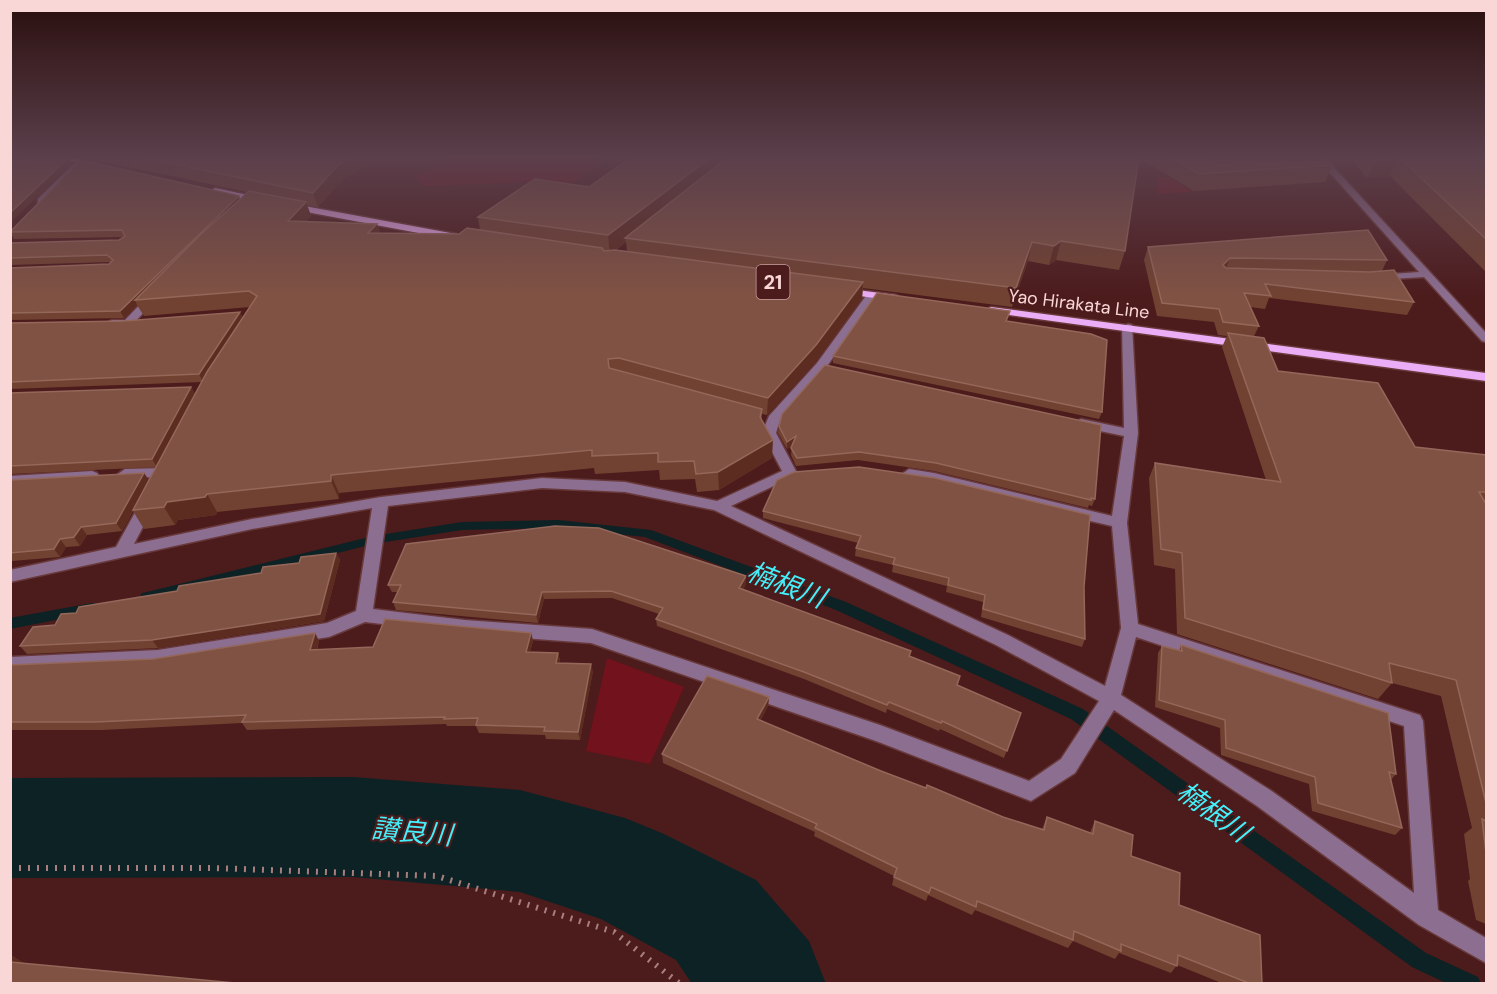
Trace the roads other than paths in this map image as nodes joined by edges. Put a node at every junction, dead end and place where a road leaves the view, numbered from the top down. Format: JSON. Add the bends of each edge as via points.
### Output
{"nodes":[{"id":1,"x":39,"y":204,"type":"edge"},
{"id":2,"x":247,"y":204,"type":"edge"},
{"id":3,"x":282,"y":204,"type":"edge"},
{"id":4,"x":1363,"y":204,"type":"edge"},
{"id":5,"x":35,"y":208,"type":"edge"},
{"id":6,"x":240,"y":210,"type":"edge"},
{"id":7,"x":470,"y":240,"type":"edge"},
{"id":8,"x":1427,"y":274,"type":"junction"},
{"id":9,"x":1363,"y":279,"type":"edge"},
{"id":10,"x":161,"y":289,"type":"edge"},
{"id":11,"x":826,"y":289,"type":"edge"},
{"id":12,"x":872,"y":295,"type":"junction"},
{"id":13,"x":907,"y":299,"type":"edge"},
{"id":14,"x":977,"y":308,"type":"edge"},
{"id":15,"x":151,"y":321,"type":"edge"},
{"id":16,"x":104,"y":323,"type":"edge"},
{"id":17,"x":128,"y":323,"type":"junction"},
{"id":18,"x":1128,"y":327,"type":"junction"},
{"id":19,"x":1486,"y":339,"type":"edge"},
{"id":20,"x":1486,"y":377,"type":"edge"},
{"id":21,"x":1062,"y":418,"type":"edge"},
{"id":22,"x":1131,"y":434,"type":"junction"},
{"id":23,"x":890,"y":472,"type":"edge"},
{"id":24,"x":10,"y":482,"type":"edge"},
{"id":25,"x":381,"y":502,"type":"junction"},
{"id":26,"x":718,"y":506,"type":"junction"},
{"id":27,"x":1119,"y":523,"type":"junction"},
{"id":28,"x":122,"y":552,"type":"junction"},
{"id":29,"x":10,"y":576,"type":"edge"},
{"id":30,"x":364,"y":615,"type":"junction"},
{"id":31,"x":1131,"y":628,"type":"junction"},
{"id":32,"x":10,"y":664,"type":"edge"},
{"id":33,"x":1107,"y":704,"type":"junction"},
{"id":34,"x":1427,"y":917,"type":"junction"},
{"id":35,"x":1486,"y":951,"type":"edge"}],
"edges":[{"from":1,"to":5,"type":"street"},
{"from":2,"to":6,"type":"street"},
{"from":3,"to":7,"type":"main road"},
{"from":4,"to":8,"type":"street"},
{"from":8,"to":9,"type":"street"},
{"from":8,"to":19,"type":"street"},
{"from":10,"to":17,"type":"street"},
{"from":11,"to":12,"type":"main road"},
{"from":12,"to":13,"type":"main road"},
{"from":12,"to":26,"type":"street","via":[[827,367],[766,421],[769,433],[795,472]]},
{"from":14,"to":18,"type":"main road","name":"Yao Hirakata Line"},
{"from":15,"to":17,"type":"street"},
{"from":16,"to":17,"type":"street"},
{"from":18,"to":20,"type":"main road","name":"Yao Hirakata Line"},
{"from":18,"to":22,"type":"street"},
{"from":21,"to":22,"type":"street"},
{"from":22,"to":27,"type":"street"},
{"from":23,"to":27,"type":"street","via":[[934,478]]},
{"from":24,"to":28,"type":"street","via":[[161,477]]},
{"from":25,"to":26,"type":"street","via":[[542,483],[625,487]]},
{"from":25,"to":28,"type":"street"},
{"from":25,"to":30,"type":"street"},
{"from":26,"to":33,"type":"street","via":[[1002,640]]},
{"from":27,"to":31,"type":"street"},
{"from":28,"to":29,"type":"street"},
{"from":30,"to":32,"type":"street","via":[[329,630],[158,657]]},
{"from":30,"to":33,"type":"street","via":[[592,636],[880,734],[1031,791],[1068,766]]},
{"from":31,"to":33,"type":"street"},
{"from":31,"to":34,"type":"street","via":[[1413,721]]},
{"from":33,"to":34,"type":"street","via":[[1265,799]]},
{"from":34,"to":35,"type":"street"}]}
